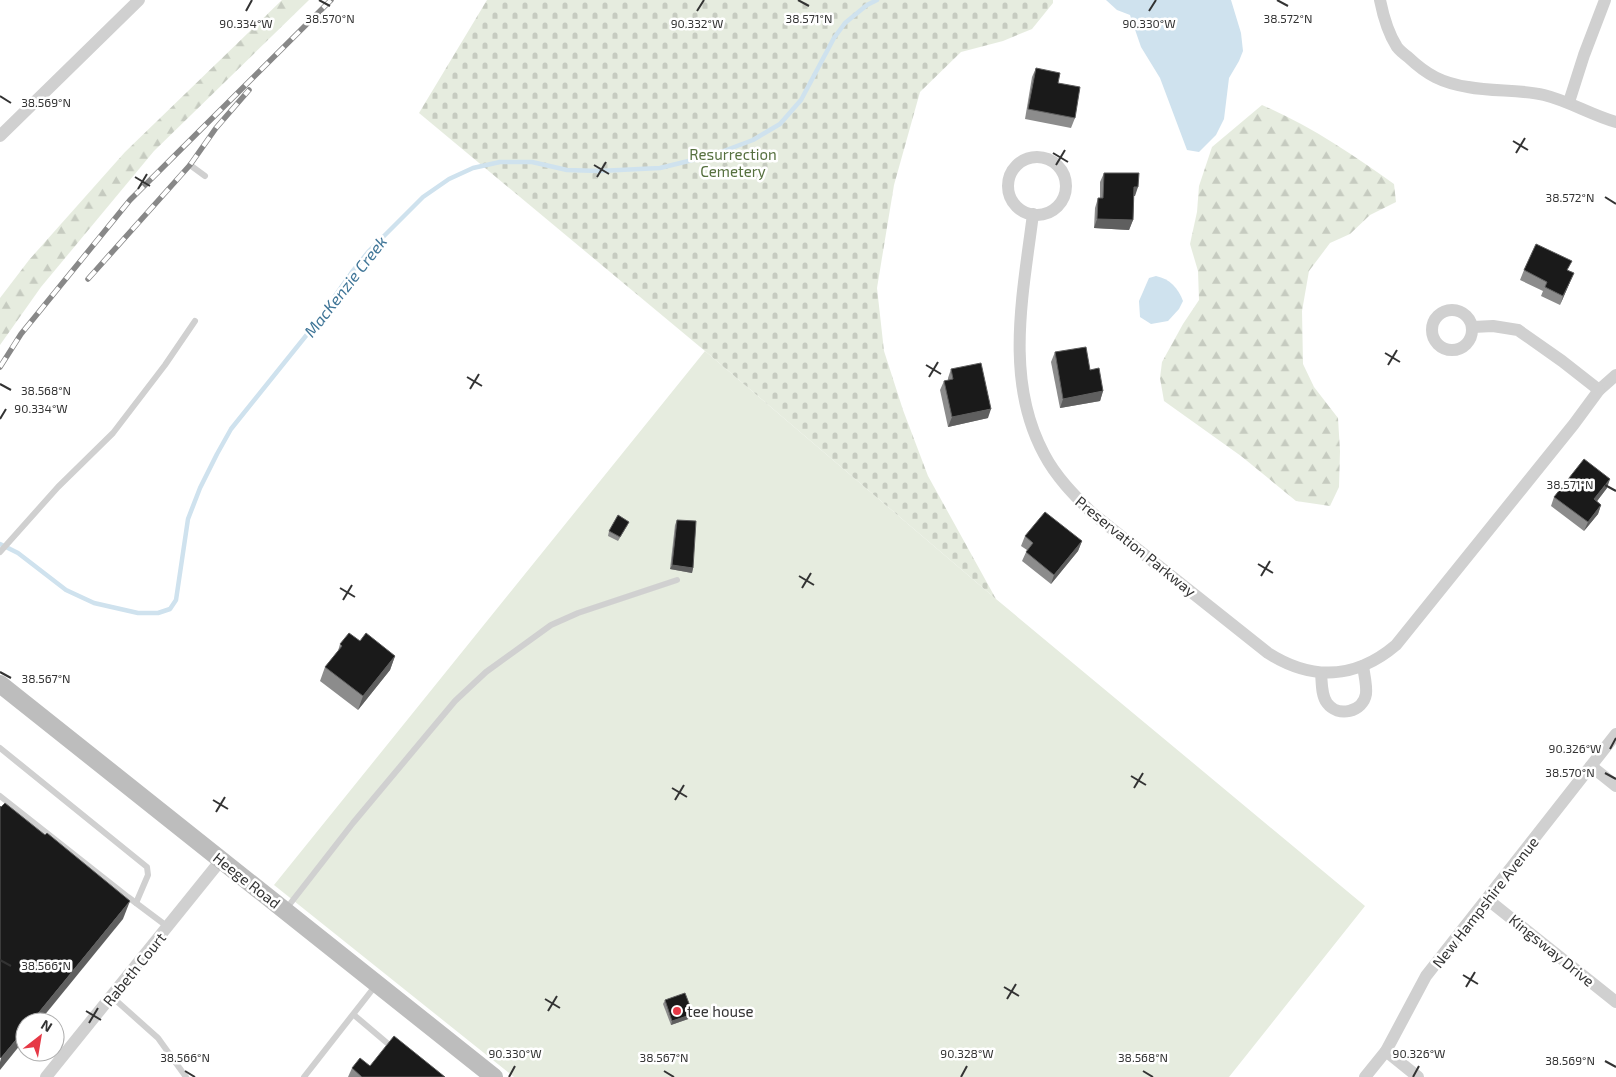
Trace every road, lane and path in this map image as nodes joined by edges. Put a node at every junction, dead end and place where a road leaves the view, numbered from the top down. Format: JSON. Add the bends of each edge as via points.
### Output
{"nodes":[{"id":1,"x":139,"y":0,"type":"edge"},
{"id":2,"x":1380,"y":0,"type":"edge"},
{"id":3,"x":1605,"y":0,"type":"edge"},
{"id":4,"x":1569,"y":102,"type":"junction"},
{"id":5,"x":1616,"y":122,"type":"edge"},
{"id":6,"x":0,"y":136,"type":"edge"},
{"id":7,"x":190,"y":165,"type":"dead end"},
{"id":8,"x":205,"y":176,"type":"dead end"},
{"id":9,"x":1033,"y":214,"type":"junction"},
{"id":10,"x":195,"y":321,"type":"dead end"},
{"id":11,"x":1472,"y":327,"type":"dead end"},
{"id":12,"x":1616,"y":375,"type":"edge"},
{"id":13,"x":1599,"y":390,"type":"junction"},
{"id":14,"x":0,"y":552,"type":"edge"},
{"id":15,"x":677,"y":580,"type":"dead end"},
{"id":16,"x":1363,"y":666,"type":"junction"},
{"id":17,"x":1321,"y":673,"type":"junction"},
{"id":18,"x":4,"y":690,"type":"edge"},
{"id":19,"x":1616,"y":734,"type":"edge"},
{"id":20,"x":0,"y":748,"type":"edge"},
{"id":21,"x":1591,"y":766,"type":"junction"},
{"id":22,"x":1616,"y":786,"type":"edge"},
{"id":23,"x":0,"y":796,"type":"edge"},
{"id":24,"x":222,"y":860,"type":"junction"},
{"id":25,"x":1487,"y":899,"type":"junction"},
{"id":26,"x":136,"y":903,"type":"junction"},
{"id":27,"x":285,"y":910,"type":"junction"},
{"id":28,"x":168,"y":927,"type":"junction"},
{"id":29,"x":377,"y":984,"type":"junction"},
{"id":30,"x":111,"y":996,"type":"junction"},
{"id":31,"x":1616,"y":1002,"type":"edge"},
{"id":32,"x":354,"y":1015,"type":"junction"},
{"id":33,"x":1386,"y":1051,"type":"junction"},
{"id":34,"x":398,"y":1052,"type":"edge"},
{"id":35,"x":46,"y":1077,"type":"edge"},
{"id":36,"x":186,"y":1077,"type":"edge"},
{"id":37,"x":304,"y":1077,"type":"edge"},
{"id":38,"x":494,"y":1077,"type":"edge"},
{"id":39,"x":1365,"y":1077,"type":"edge"},
{"id":40,"x":1418,"y":1077,"type":"edge"}],
"edges":[{"from":1,"to":6,"type":"street"},
{"from":2,"to":4,"type":"street","via":[[1398,48],[1429,75],[1470,88],[1518,90]]},
{"from":3,"to":4,"type":"street"},
{"from":4,"to":5,"type":"street"},
{"from":7,"to":8,"type":"lane"},
{"from":9,"to":9,"type":"street","via":[[1025,212],[1012,201],[1008,184],[1014,168],[1036,156],[1053,161],[1060,167],[1066,192],[1063,200],[1050,211]]},
{"from":9,"to":17,"type":"street","name":"Preservation Parkway","via":[[1020,319],[1020,369],[1024,399],[1034,432],[1057,475],[1092,513],[1268,654],[1294,667]]},
{"from":10,"to":14,"type":"lane","via":[[113,433]]},
{"from":11,"to":13,"type":"street","via":[[1518,330]]},
{"from":12,"to":13,"type":"street","name":"Preservation Parkway"},
{"from":13,"to":16,"type":"street","name":"Preservation Parkway","via":[[1405,636],[1386,653]]},
{"from":15,"to":27,"type":"lane","via":[[551,625],[486,672],[455,700]]},
{"from":16,"to":17,"type":"street","name":"Preservation Parkway","via":[[1343,672]]},
{"from":16,"to":17,"type":"street","via":[[1366,693],[1363,702],[1346,712],[1336,711],[1327,704]]},
{"from":18,"to":24,"type":"street","name":"Heege Road"},
{"from":19,"to":21,"type":"street","name":"New Hampshire Avenue"},
{"from":20,"to":26,"type":"lane","via":[[147,867],[148,875]]},
{"from":21,"to":22,"type":"street"},
{"from":21,"to":25,"type":"street","name":"New Hampshire Avenue"},
{"from":23,"to":26,"type":"lane"},
{"from":24,"to":27,"type":"street","name":"Heege Road"},
{"from":24,"to":28,"type":"street","name":"Rabeth Court"},
{"from":25,"to":31,"type":"street","name":"Kingsway Drive"},
{"from":25,"to":33,"type":"street","name":"New Hampshire Avenue","via":[[1426,976]]},
{"from":26,"to":28,"type":"lane"},
{"from":27,"to":29,"type":"street","name":"Heege Road"},
{"from":28,"to":30,"type":"street","name":"Rabeth Court"},
{"from":29,"to":32,"type":"lane"},
{"from":29,"to":38,"type":"street","name":"Heege Road"},
{"from":30,"to":35,"type":"street","name":"Rabeth Court"},
{"from":30,"to":36,"type":"lane","via":[[158,1038]]},
{"from":32,"to":34,"type":"lane"},
{"from":32,"to":37,"type":"lane"},
{"from":33,"to":39,"type":"street","name":"New Hampshire Avenue"},
{"from":33,"to":40,"type":"street"}]}
